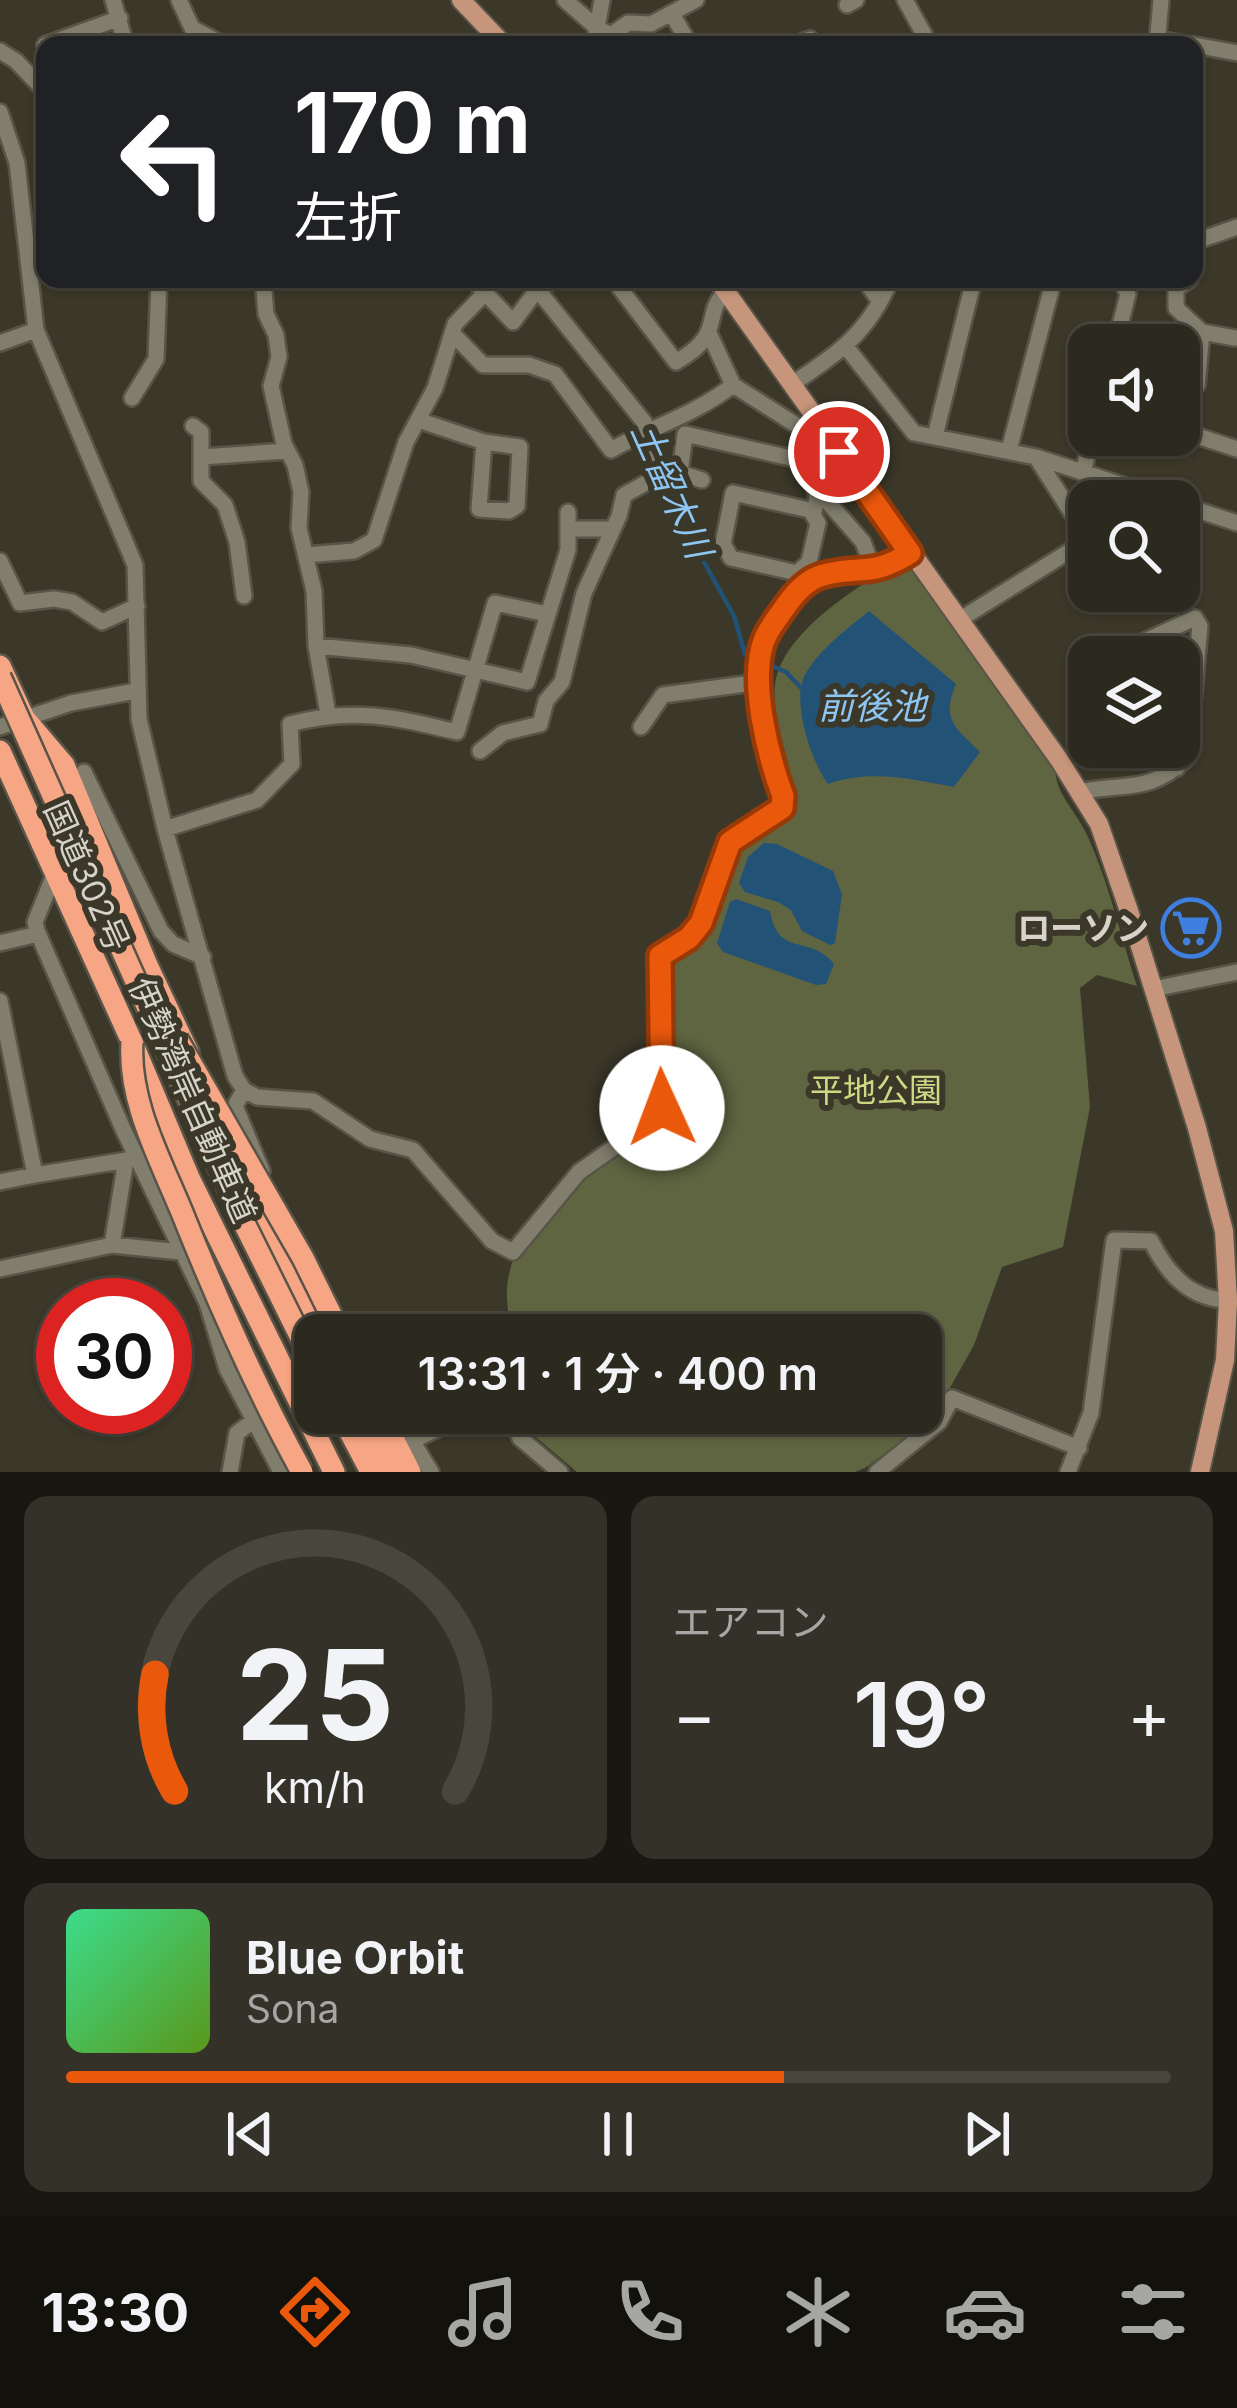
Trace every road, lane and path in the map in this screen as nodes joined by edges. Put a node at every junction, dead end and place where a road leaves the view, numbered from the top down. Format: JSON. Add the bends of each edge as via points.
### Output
{"nodes":[{"id":1,"x":112,"y":0,"type":"edge"},
{"id":2,"x":179,"y":0,"type":"edge"},
{"id":3,"x":461,"y":0,"type":"edge"},
{"id":4,"x":566,"y":0,"type":"edge"},
{"id":5,"x":602,"y":0,"type":"edge"},
{"id":6,"x":696,"y":0,"type":"edge"},
{"id":7,"x":905,"y":0,"type":"edge"},
{"id":8,"x":1161,"y":0,"type":"edge"},
{"id":9,"x":672,"y":14,"type":"junction"},
{"id":10,"x":120,"y":18,"type":"junction"},
{"id":11,"x":70,"y":36,"type":"edge"},
{"id":12,"x":124,"y":36,"type":"edge"},
{"id":13,"x":202,"y":36,"type":"edge"},
{"id":14,"x":495,"y":36,"type":"edge"},
{"id":15,"x":595,"y":36,"type":"edge"},
{"id":16,"x":596,"y":36,"type":"edge"},
{"id":17,"x":604,"y":36,"type":"edge"},
{"id":18,"x":685,"y":36,"type":"edge"},
{"id":19,"x":925,"y":36,"type":"edge"},
{"id":20,"x":1158,"y":36,"type":"edge"},
{"id":21,"x":36,"y":47,"type":"edge"},
{"id":22,"x":1203,"y":47,"type":"edge"},
{"id":23,"x":1237,"y":52,"type":"edge"},
{"id":24,"x":5,"y":54,"type":"edge"},
{"id":25,"x":36,"y":83,"type":"edge"},
{"id":26,"x":0,"y":112,"type":"edge"},
{"id":27,"x":1237,"y":227,"type":"edge"},
{"id":28,"x":1203,"y":241,"type":"edge"},
{"id":29,"x":159,"y":288,"type":"edge"},
{"id":30,"x":264,"y":288,"type":"edge"},
{"id":31,"x":480,"y":288,"type":"edge"},
{"id":32,"x":538,"y":288,"type":"edge"},
{"id":33,"x":546,"y":288,"type":"edge"},
{"id":34,"x":620,"y":288,"type":"edge"},
{"id":35,"x":720,"y":288,"type":"edge"},
{"id":36,"x":722,"y":288,"type":"edge"},
{"id":37,"x":870,"y":288,"type":"edge"},
{"id":38,"x":887,"y":288,"type":"edge"},
{"id":39,"x":972,"y":288,"type":"edge"},
{"id":40,"x":1052,"y":288,"type":"edge"},
{"id":41,"x":1124,"y":288,"type":"edge"},
{"id":42,"x":1178,"y":288,"type":"edge"},
{"id":43,"x":485,"y":293,"type":"junction"},
{"id":44,"x":880,"y":302,"type":"junction"},
{"id":45,"x":1119,"y":324,"type":"edge"},
{"id":46,"x":36,"y":330,"type":"junction"},
{"id":47,"x":1202,"y":332,"type":"junction"},
{"id":48,"x":452,"y":333,"type":"junction"},
{"id":49,"x":709,"y":333,"type":"junction"},
{"id":50,"x":1235,"y":338,"type":"edge"},
{"id":51,"x":0,"y":343,"type":"edge"},
{"id":52,"x":847,"y":348,"type":"junction"},
{"id":53,"x":1200,"y":353,"type":"edge"},
{"id":54,"x":792,"y":384,"type":"junction"},
{"id":55,"x":734,"y":385,"type":"junction"},
{"id":56,"x":132,"y":398,"type":"dead end"},
{"id":57,"x":418,"y":420,"type":"junction"},
{"id":58,"x":193,"y":426,"type":"dead end"},
{"id":59,"x":648,"y":429,"type":"junction"},
{"id":60,"x":935,"y":436,"type":"junction"},
{"id":61,"x":1200,"y":437,"type":"edge"},
{"id":62,"x":484,"y":442,"type":"junction"},
{"id":63,"x":1237,"y":449,"type":"edge"},
{"id":64,"x":1009,"y":450,"type":"junction"},
{"id":65,"x":287,"y":451,"type":"junction"},
{"id":66,"x":1086,"y":456,"type":"edge"},
{"id":67,"x":201,"y":457,"type":"junction"},
{"id":68,"x":1036,"y":457,"type":"junction"},
{"id":69,"x":813,"y":463,"type":"junction"},
{"id":70,"x":1082,"y":473,"type":"junction"},
{"id":71,"x":702,"y":480,"type":"dead end"},
{"id":72,"x":1101,"y":480,"type":"edge"},
{"id":73,"x":820,"y":493,"type":"junction"},
{"id":74,"x":1068,"y":507,"type":"edge"},
{"id":75,"x":1200,"y":510,"type":"edge"},
{"id":76,"x":814,"y":511,"type":"junction"},
{"id":77,"x":1237,"y":523,"type":"edge"},
{"id":78,"x":613,"y":529,"type":"junction"},
{"id":79,"x":1068,"y":552,"type":"edge"},
{"id":80,"x":910,"y":553,"type":"junction"},
{"id":81,"x":306,"y":555,"type":"junction"},
{"id":82,"x":0,"y":561,"type":"edge"},
{"id":83,"x":874,"y":571,"type":"junction"},
{"id":84,"x":244,"y":596,"type":"dead end"},
{"id":85,"x":137,"y":606,"type":"junction"},
{"id":86,"x":547,"y":614,"type":"junction"},
{"id":87,"x":958,"y":620,"type":"junction"},
{"id":88,"x":1156,"y":636,"type":"edge"},
{"id":89,"x":1199,"y":636,"type":"edge"},
{"id":90,"x":316,"y":646,"type":"junction"},
{"id":91,"x":0,"y":666,"type":"edge"},
{"id":92,"x":760,"y":668,"type":"junction"},
{"id":93,"x":476,"y":671,"type":"junction"},
{"id":94,"x":0,"y":676,"type":"edge"},
{"id":95,"x":136,"y":691,"type":"junction"},
{"id":96,"x":328,"y":714,"type":"junction"},
{"id":97,"x":24,"y":718,"type":"junction"},
{"id":98,"x":0,"y":727,"type":"edge"},
{"id":99,"x":641,"y":728,"type":"dead end"},
{"id":100,"x":0,"y":751,"type":"edge"},
{"id":101,"x":480,"y":751,"type":"dead end"},
{"id":102,"x":0,"y":761,"type":"edge"},
{"id":103,"x":1177,"y":768,"type":"edge"},
{"id":104,"x":84,"y":772,"type":"dead end"},
{"id":105,"x":1078,"y":792,"type":"junction"},
{"id":106,"x":165,"y":829,"type":"junction"},
{"id":107,"x":52,"y":880,"type":"junction"},
{"id":108,"x":38,"y":934,"type":"junction"},
{"id":109,"x":0,"y":944,"type":"edge"},
{"id":110,"x":203,"y":957,"type":"junction"},
{"id":111,"x":130,"y":962,"type":"junction"},
{"id":112,"x":1237,"y":972,"type":"edge"},
{"id":113,"x":1153,"y":989,"type":"junction"},
{"id":114,"x":0,"y":1000,"type":"edge"},
{"id":115,"x":133,"y":1042,"type":"junction"},
{"id":116,"x":244,"y":1090,"type":"junction"},
{"id":117,"x":132,"y":1159,"type":"junction"},
{"id":118,"x":35,"y":1175,"type":"junction"},
{"id":119,"x":0,"y":1182,"type":"edge"},
{"id":120,"x":112,"y":1245,"type":"junction"},
{"id":121,"x":181,"y":1252,"type":"junction"},
{"id":122,"x":0,"y":1269,"type":"edge"},
{"id":123,"x":1233,"y":1300,"type":"edge"},
{"id":124,"x":308,"y":1314,"type":"edge"},
{"id":125,"x":330,"y":1314,"type":"edge"},
{"id":126,"x":342,"y":1314,"type":"edge"},
{"id":127,"x":294,"y":1324,"type":"edge"},
{"id":128,"x":253,"y":1421,"type":"junction"},
{"id":129,"x":351,"y":1434,"type":"edge"},
{"id":130,"x":371,"y":1434,"type":"edge"},
{"id":131,"x":391,"y":1434,"type":"edge"},
{"id":132,"x":408,"y":1434,"type":"edge"},
{"id":133,"x":426,"y":1434,"type":"edge"},
{"id":134,"x":519,"y":1434,"type":"edge"},
{"id":135,"x":412,"y":1441,"type":"junction"},
{"id":136,"x":1079,"y":1448,"type":"junction"},
{"id":137,"x":230,"y":1472,"type":"edge"},
{"id":138,"x":281,"y":1472,"type":"edge"},
{"id":139,"x":302,"y":1472,"type":"edge"},
{"id":140,"x":332,"y":1472,"type":"edge"},
{"id":141,"x":371,"y":1472,"type":"edge"},
{"id":142,"x":393,"y":1472,"type":"edge"},
{"id":143,"x":410,"y":1472,"type":"edge"},
{"id":144,"x":431,"y":1472,"type":"edge"},
{"id":145,"x":560,"y":1472,"type":"edge"},
{"id":146,"x":877,"y":1472,"type":"edge"},
{"id":147,"x":1068,"y":1472,"type":"edge"},
{"id":148,"x":1201,"y":1472,"type":"edge"}],
"edges":[{"from":1,"to":10,"type":"street"},
{"from":2,"to":13,"type":"street"},
{"from":3,"to":14,"type":"main road"},
{"from":4,"to":15,"type":"street"},
{"from":5,"to":16,"type":"street"},
{"from":6,"to":9,"type":"street"},
{"from":7,"to":19,"type":"street"},
{"from":8,"to":20,"type":"street"},
{"from":9,"to":17,"type":"street"},
{"from":9,"to":18,"type":"street"},
{"from":10,"to":11,"type":"street"},
{"from":10,"to":12,"type":"street"},
{"from":21,"to":24,"type":"street"},
{"from":22,"to":23,"type":"street"},
{"from":24,"to":25,"type":"street"},
{"from":26,"to":46,"type":"street","via":[[17,164]]},
{"from":27,"to":28,"type":"street"},
{"from":29,"to":56,"type":"street","via":[[156,359]]},
{"from":30,"to":65,"type":"street","via":[[279,357],[271,386]]},
{"from":31,"to":43,"type":"street"},
{"from":32,"to":43,"type":"street","via":[[513,322]]},
{"from":33,"to":59,"type":"street"},
{"from":34,"to":49,"type":"street","via":[[676,362]]},
{"from":35,"to":49,"type":"street"},
{"from":36,"to":54,"type":"main road"},
{"from":37,"to":44,"type":"street"},
{"from":38,"to":44,"type":"street"},
{"from":39,"to":60,"type":"street"},
{"from":40,"to":64,"type":"street"},
{"from":41,"to":45,"type":"street"},
{"from":42,"to":47,"type":"street","via":[[1176,308]]},
{"from":43,"to":48,"type":"street"},
{"from":44,"to":52,"type":"street"},
{"from":46,"to":51,"type":"street"},
{"from":46,"to":85,"type":"street","via":[[125,536]]},
{"from":47,"to":50,"type":"street"},
{"from":47,"to":53,"type":"street"},
{"from":48,"to":57,"type":"street"},
{"from":48,"to":59,"type":"street","via":[[483,365],[555,374],[611,449]]},
{"from":49,"to":55,"type":"street"},
{"from":52,"to":54,"type":"street"},
{"from":52,"to":60,"type":"street","via":[[910,429]]},
{"from":54,"to":80,"type":"main road"},
{"from":55,"to":59,"type":"street","via":[[705,407]]},
{"from":55,"to":69,"type":"street","via":[[809,433]]},
{"from":57,"to":62,"type":"street"},
{"from":57,"to":81,"type":"street","via":[[374,540],[354,551]]},
{"from":58,"to":67,"type":"street","via":[[201,432]]},
{"from":59,"to":78,"type":"street","via":[[662,474],[624,495]]},
{"from":60,"to":64,"type":"street"},
{"from":61,"to":63,"type":"street"},
{"from":62,"to":62,"type":"street","via":[[520,447],[517,506],[509,511],[479,509]]},
{"from":64,"to":68,"type":"street"},
{"from":65,"to":67,"type":"street"},
{"from":65,"to":81,"type":"street","via":[[301,492]]},
{"from":66,"to":70,"type":"street"},
{"from":67,"to":84,"type":"street","via":[[202,481],[225,505],[237,542]]},
{"from":68,"to":70,"type":"street"},
{"from":68,"to":74,"type":"street"},
{"from":69,"to":71,"type":"street","via":[[686,434],[680,473]]},
{"from":69,"to":73,"type":"street"},
{"from":70,"to":72,"type":"street"},
{"from":73,"to":76,"type":"street"},
{"from":73,"to":83,"type":"street","via":[[863,542]]},
{"from":75,"to":77,"type":"street"},
{"from":76,"to":76,"type":"street","via":[[809,562],[797,573],[731,558],[723,544],[733,493]]},
{"from":78,"to":86,"type":"street","via":[[568,520],[568,550]]},
{"from":78,"to":101,"type":"street","via":[[540,724],[502,733]]},
{"from":79,"to":87,"type":"street"},
{"from":80,"to":83,"type":"street"},
{"from":80,"to":87,"type":"main road"},
{"from":81,"to":90,"type":"street"},
{"from":82,"to":85,"type":"street","via":[[20,603],[72,602],[102,622]]},
{"from":83,"to":92,"type":"street","via":[[807,583],[770,630]]},
{"from":85,"to":95,"type":"street"},
{"from":86,"to":93,"type":"street","via":[[526,682]]},
{"from":86,"to":93,"type":"street","via":[[495,603]]},
{"from":87,"to":105,"type":"main road"},
{"from":88,"to":89,"type":"street","via":[[1196,618]]},
{"from":90,"to":93,"type":"street"},
{"from":90,"to":96,"type":"street"},
{"from":91,"to":97,"type":"highway","name":"国道302号"},
{"from":92,"to":99,"type":"street","via":[[663,695]]},
{"from":92,"to":116,"type":"street","via":[[782,808],[730,842],[701,923],[660,956],[658,1116],[579,1172],[512,1252],[492,1241],[413,1150],[370,1139],[313,1101]]},
{"from":93,"to":96,"type":"street","via":[[457,732],[381,714]]},
{"from":94,"to":111,"type":"highway","name":"伊勢湾岸自動車道","bridge":true},
{"from":95,"to":97,"type":"street"},
{"from":95,"to":106,"type":"street"},
{"from":96,"to":106,"type":"street","via":[[290,724],[292,764],[257,800]]},
{"from":97,"to":98,"type":"street"},
{"from":97,"to":124,"type":"highway","name":"国道302号","via":[[64,765]]},
{"from":100,"to":115,"type":"highway","name":"伊勢湾岸自動車道"},
{"from":102,"to":107,"type":"highway","name":"国道302号"},
{"from":103,"to":105,"type":"street","via":[[1132,789]]},
{"from":104,"to":110,"type":"street","via":[[161,931]]},
{"from":105,"to":113,"type":"main road","via":[[1099,824]]},
{"from":106,"to":110,"type":"street"},
{"from":107,"to":108,"type":"street"},
{"from":107,"to":140,"type":"highway","name":"国道302号","via":[[211,1237]]},
{"from":108,"to":109,"type":"street"},
{"from":108,"to":117,"type":"street"},
{"from":110,"to":116,"type":"street"},
{"from":111,"to":125,"type":"highway","bridge":true},
{"from":111,"to":127,"type":"highway","name":"伊勢湾岸自動車道","bridge":true},
{"from":112,"to":113,"type":"street"},
{"from":113,"to":123,"type":"main road","via":[[1217,1199]]},
{"from":114,"to":118,"type":"street"},
{"from":115,"to":139,"type":"highway","bridge":true,"via":[[135,1091],[157,1153],[216,1299]]},
{"from":115,"to":140,"type":"highway","name":"伊勢湾岸自動車道","via":[[190,1180]]},
{"from":116,"to":126,"type":"street","via":[[235,1106],[270,1191]]},
{"from":117,"to":118,"type":"street"},
{"from":117,"to":120,"type":"street"},
{"from":117,"to":121,"type":"street"},
{"from":118,"to":119,"type":"street"},
{"from":120,"to":121,"type":"street"},
{"from":120,"to":122,"type":"street"},
{"from":121,"to":128,"type":"street"},
{"from":123,"to":136,"type":"street","via":[[1184,1286],[1151,1241],[1114,1240],[1091,1413]]},
{"from":123,"to":148,"type":"main road"},
{"from":128,"to":137,"type":"street","via":[[236,1432]]},
{"from":128,"to":138,"type":"street"},
{"from":129,"to":141,"type":"highway"},
{"from":130,"to":142,"type":"highway"},
{"from":131,"to":143,"type":"highway"},
{"from":132,"to":135,"type":"street"},
{"from":133,"to":135,"type":"street"},
{"from":134,"to":145,"type":"street"},
{"from":135,"to":144,"type":"street"},
{"from":136,"to":146,"type":"street","via":[[952,1398],[940,1422]]},
{"from":136,"to":147,"type":"street"}]}
